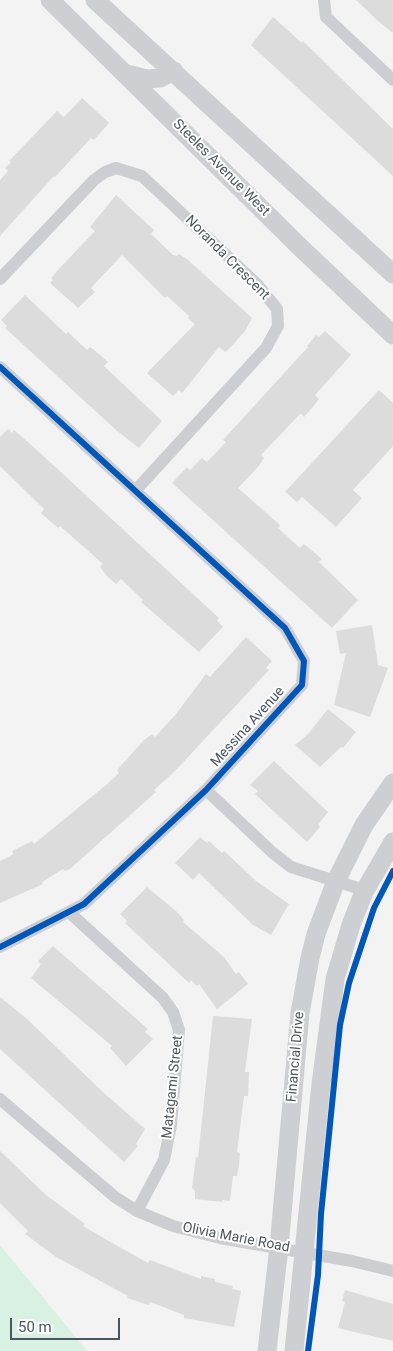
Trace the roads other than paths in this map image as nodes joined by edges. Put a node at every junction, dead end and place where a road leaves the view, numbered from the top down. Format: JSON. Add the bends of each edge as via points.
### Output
{"nodes":[{"id":1,"x":50,"y":0,"type":"edge"},
{"id":2,"x":95,"y":0,"type":"edge"},
{"id":3,"x":324,"y":1,"type":"edge"},
{"id":4,"x":174,"y":71,"type":"junction"},
{"id":5,"x":126,"y":74,"type":"junction"},
{"id":6,"x":393,"y":80,"type":"edge"},
{"id":7,"x":393,"y":274,"type":"edge"},
{"id":8,"x":0,"y":279,"type":"edge"},
{"id":9,"x":393,"y":335,"type":"edge"},
{"id":10,"x":0,"y":367,"type":"edge"},
{"id":11,"x":135,"y":491,"type":"junction"},
{"id":12,"x":393,"y":783,"type":"edge"},
{"id":13,"x":206,"y":790,"type":"junction"},
{"id":14,"x":393,"y":842,"type":"edge"},
{"id":15,"x":336,"y":881,"type":"junction"},
{"id":16,"x":364,"y":890,"type":"junction"},
{"id":17,"x":69,"y":912,"type":"junction"},
{"id":18,"x":0,"y":947,"type":"edge"},
{"id":19,"x":0,"y":1099,"type":"edge"},
{"id":20,"x":137,"y":1211,"type":"junction"},
{"id":21,"x":279,"y":1247,"type":"junction"},
{"id":22,"x":304,"y":1252,"type":"junction"},
{"id":23,"x":393,"y":1272,"type":"edge"},
{"id":24,"x":267,"y":1351,"type":"edge"},
{"id":25,"x":294,"y":1351,"type":"edge"}],
"edges":[{"from":1,"to":5,"type":"street","name":"Steeles Avenue West"},
{"from":2,"to":4,"type":"street"},
{"from":3,"to":6,"type":"street","via":[[326,17]]},
{"from":4,"to":5,"type":"street","via":[[160,78],[146,79]]},
{"from":4,"to":7,"type":"street"},
{"from":5,"to":9,"type":"street","name":"Steeles Avenue West"},
{"from":8,"to":11,"type":"street","name":"Noranda Crescent","via":[[94,180],[116,168],[142,176],[257,284],[277,309],[278,326],[266,348]]},
{"from":10,"to":11,"type":"street","name":"Messina Avenue"},
{"from":11,"to":13,"type":"street","name":"Messina Avenue","via":[[285,628],[304,661],[302,685]]},
{"from":12,"to":15,"type":"street","name":"Financial Drive","via":[[364,825]]},
{"from":13,"to":15,"type":"street","via":[[291,867]]},
{"from":13,"to":17,"type":"street","name":"Messina Avenue","via":[[84,904]]},
{"from":14,"to":16,"type":"street","name":"Financial Drive"},
{"from":15,"to":16,"type":"street"},
{"from":15,"to":21,"type":"street","name":"Financial Drive","via":[[316,934],[300,1013]]},
{"from":16,"to":22,"type":"street","name":"Financial Drive","via":[[339,960],[331,1003]]},
{"from":17,"to":18,"type":"street","name":"Messina Avenue"},
{"from":17,"to":20,"type":"street","name":"Matagami Street","via":[[163,998],[173,1012],[179,1030],[171,1125],[164,1160]]},
{"from":19,"to":20,"type":"street","name":"Olivia Marie Road","via":[[115,1197]]},
{"from":20,"to":21,"type":"street","name":"Olivia Marie Road","via":[[172,1226],[220,1238]]},
{"from":21,"to":22,"type":"street","name":"Olivia Marie Road"},
{"from":21,"to":24,"type":"street","name":"Financial Drive"},
{"from":22,"to":23,"type":"street","name":"Olivia Marie Road"},
{"from":22,"to":25,"type":"street","name":"Financial Drive"}]}
